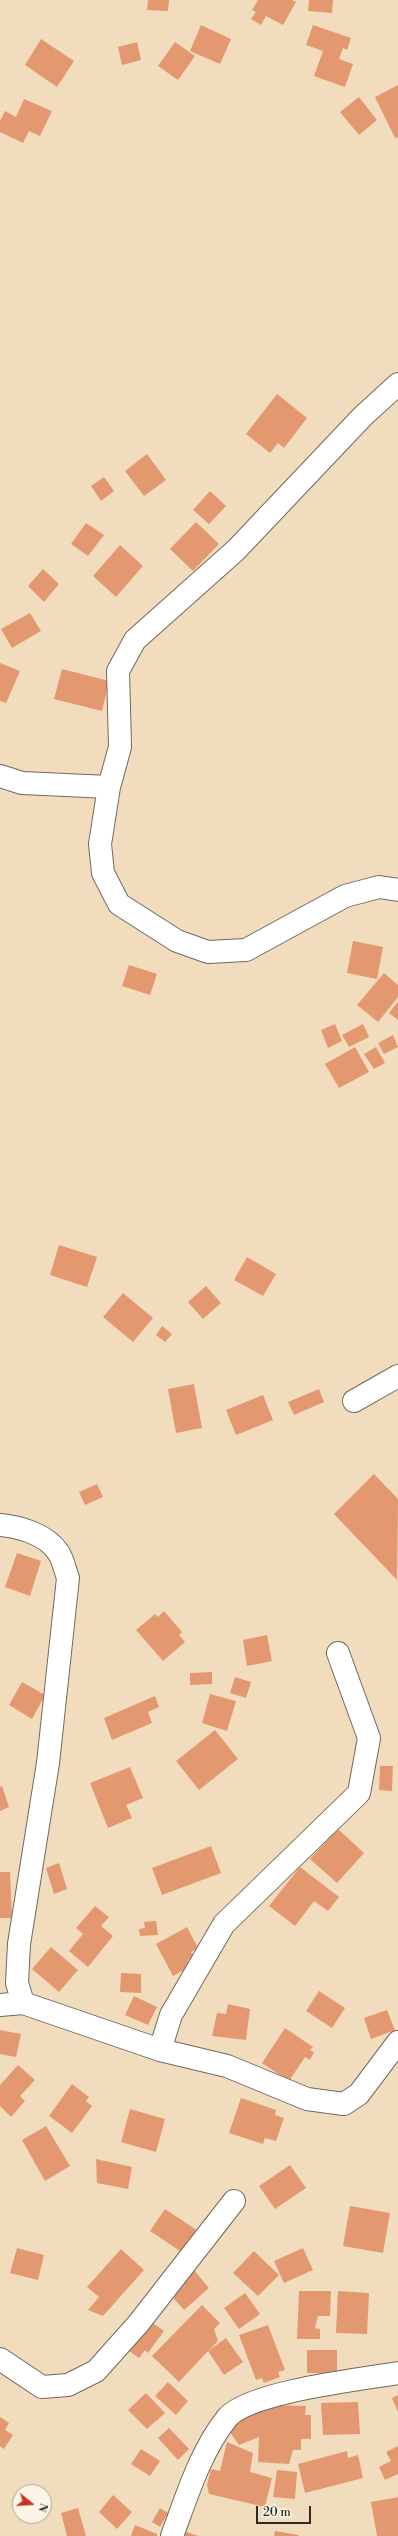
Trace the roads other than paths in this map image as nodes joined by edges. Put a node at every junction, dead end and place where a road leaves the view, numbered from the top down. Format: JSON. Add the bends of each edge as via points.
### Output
{"nodes":[{"id":1,"x":398,"y":384,"type":"edge"},
{"id":2,"x":0,"y":776,"type":"edge"},
{"id":3,"x":109,"y":787,"type":"junction"},
{"id":4,"x":398,"y":890,"type":"edge"},
{"id":5,"x":398,"y":1376,"type":"edge"},
{"id":6,"x":354,"y":1401,"type":"dead end"},
{"id":7,"x":0,"y":1525,"type":"edge"},
{"id":8,"x":338,"y":1653,"type":"dead end"},
{"id":9,"x":23,"y":2003,"type":"junction"},
{"id":10,"x":0,"y":2005,"type":"edge"},
{"id":11,"x":398,"y":2042,"type":"edge"},
{"id":12,"x":160,"y":2050,"type":"junction"},
{"id":13,"x":234,"y":2200,"type":"dead end"},
{"id":14,"x":0,"y":2359,"type":"edge"},
{"id":15,"x":398,"y":2373,"type":"edge"},
{"id":16,"x":172,"y":2536,"type":"edge"}],
"edges":[{"from":1,"to":3,"type":"street","via":[[363,416],[236,550],[135,640],[118,671],[120,747]]},
{"from":2,"to":3,"type":"street","via":[[22,783]]},
{"from":3,"to":4,"type":"street","via":[[100,844],[103,873],[119,904],[177,941],[208,952],[246,950],[345,896],[379,887]]},
{"from":5,"to":6,"type":"street"},
{"from":7,"to":9,"type":"street","via":[[13,1526],[42,1537],[58,1552],[68,1578],[48,1763],[19,1944],[17,1983]]},
{"from":8,"to":12,"type":"street","via":[[369,1738],[359,1793],[224,1924],[171,2015]]},
{"from":9,"to":10,"type":"street"},
{"from":9,"to":12,"type":"street"},
{"from":11,"to":12,"type":"street","via":[[359,2094],[344,2104],[307,2099],[227,2066]]},
{"from":13,"to":14,"type":"street","via":[[138,2324],[96,2371],[68,2385],[42,2387]]},
{"from":15,"to":16,"type":"street","via":[[305,2388],[255,2402],[228,2417],[206,2448]]}]}
